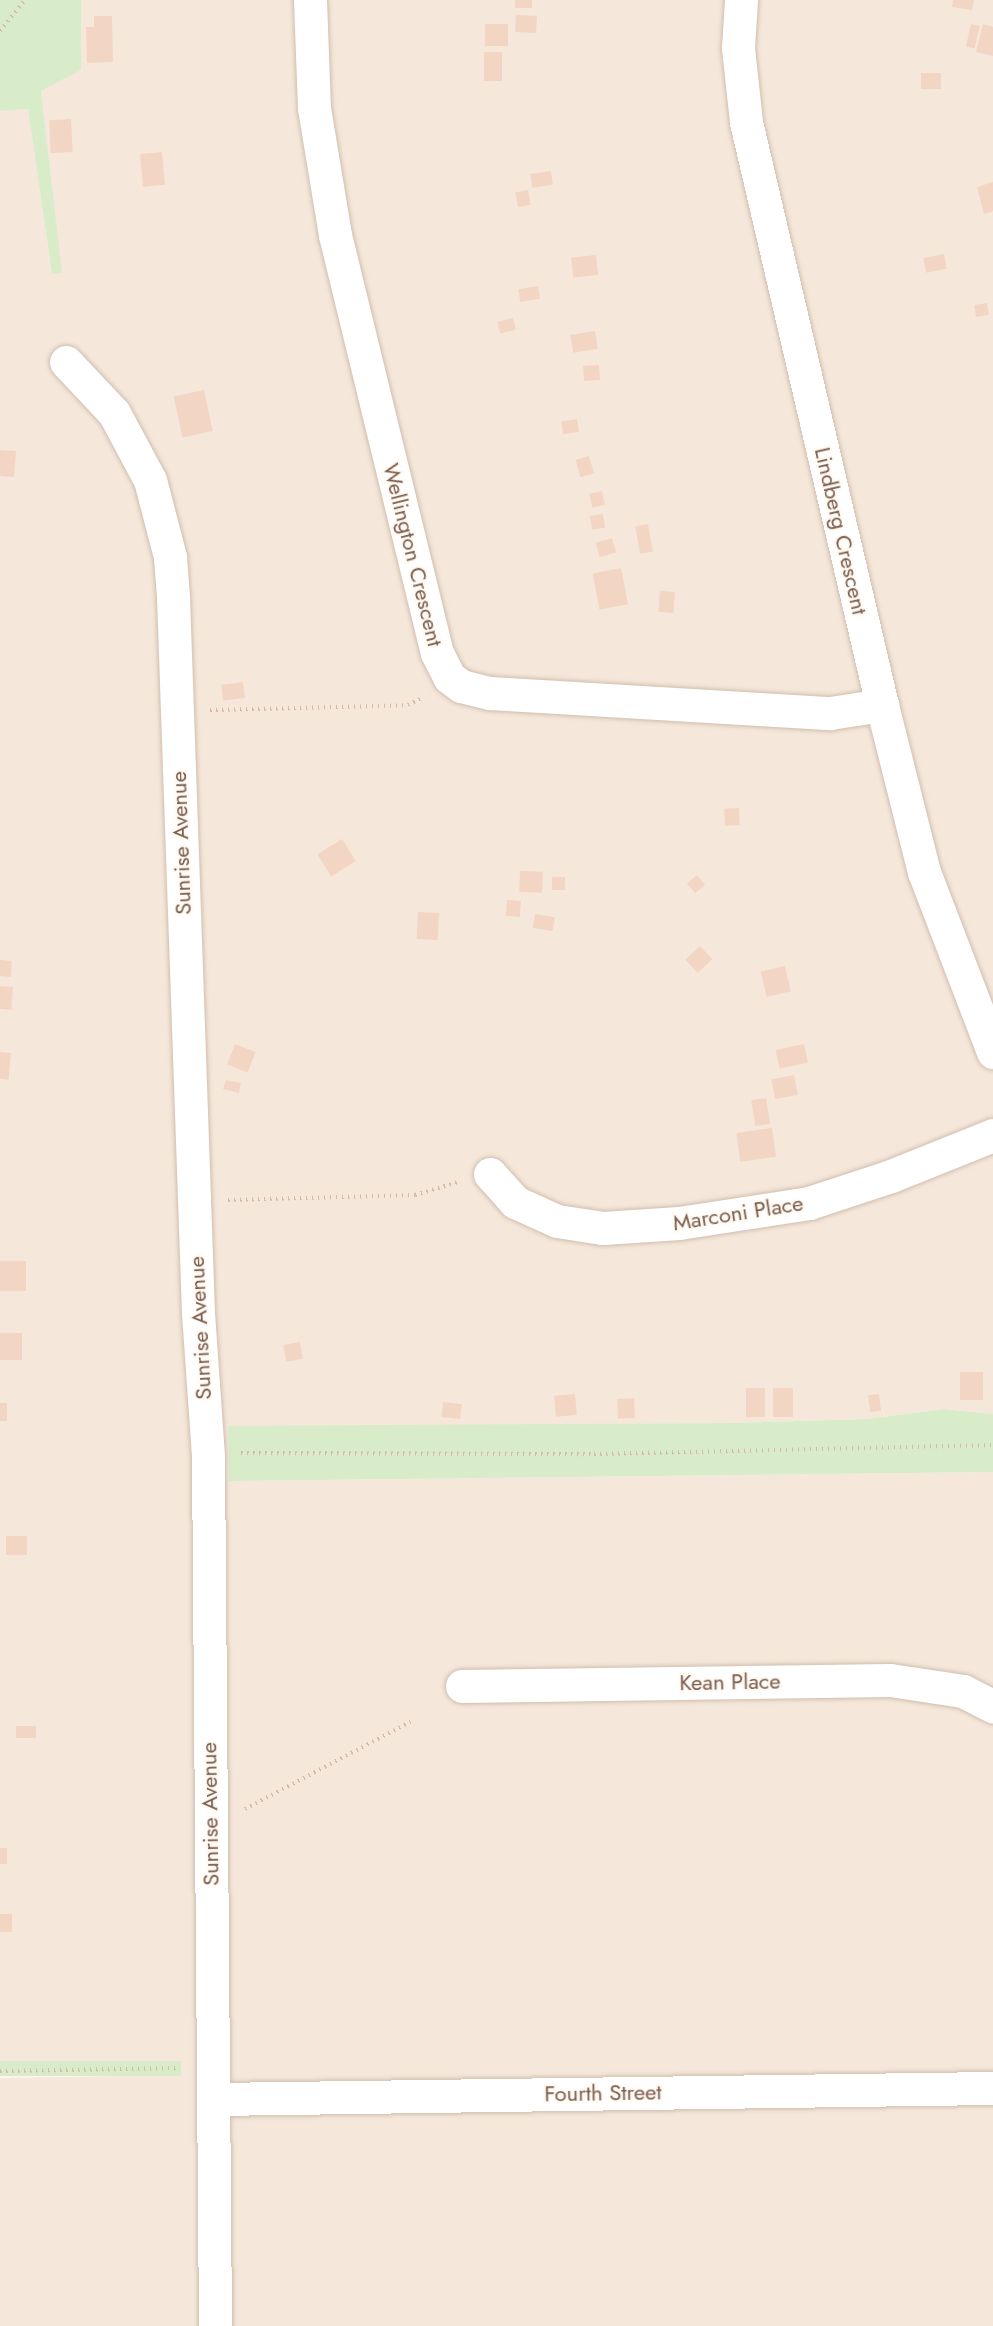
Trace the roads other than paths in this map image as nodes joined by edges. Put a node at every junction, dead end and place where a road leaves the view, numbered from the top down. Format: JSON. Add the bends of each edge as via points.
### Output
{"nodes":[{"id":1,"x":310,"y":0,"type":"edge"},
{"id":2,"x":741,"y":0,"type":"edge"},
{"id":3,"x":66,"y":362,"type":"dead end"},
{"id":4,"x":882,"y":705,"type":"junction"},
{"id":5,"x":993,"y":1052,"type":"edge"},
{"id":6,"x":993,"y":1136,"type":"edge"},
{"id":7,"x":490,"y":1174,"type":"road end"},
{"id":8,"x":462,"y":1686,"type":"dead end"},
{"id":9,"x":993,"y":1706,"type":"edge"},
{"id":10,"x":993,"y":2088,"type":"edge"},
{"id":11,"x":214,"y":2099,"type":"junction"},
{"id":12,"x":215,"y":2326,"type":"edge"}],
"edges":[{"from":1,"to":4,"type":"street","name":"Wellington Crescent","via":[[314,108],[334,235],[437,653],[449,677],[461,686],[490,693],[830,713]]},
{"from":2,"to":4,"type":"street","name":"Lindberg Crescent","via":[[738,48],[746,122]]},
{"from":3,"to":11,"type":"street","name":"Sunrise Avenue","via":[[114,413],[150,480],[161,516],[173,597],[207,1456]]},
{"from":4,"to":5,"type":"street","name":"Lindberg Crescent","via":[[927,881]]},
{"from":6,"to":7,"type":"street","name":"Marconi Place","via":[[809,1203],[680,1223],[603,1228],[557,1221],[515,1202]]},
{"from":8,"to":9,"type":"street","name":"Kean Place","via":[[890,1680],[963,1692]]},
{"from":10,"to":11,"type":"street","name":"Fourth Street"},
{"from":11,"to":12,"type":"street","name":"Sunrise Avenue"}]}
